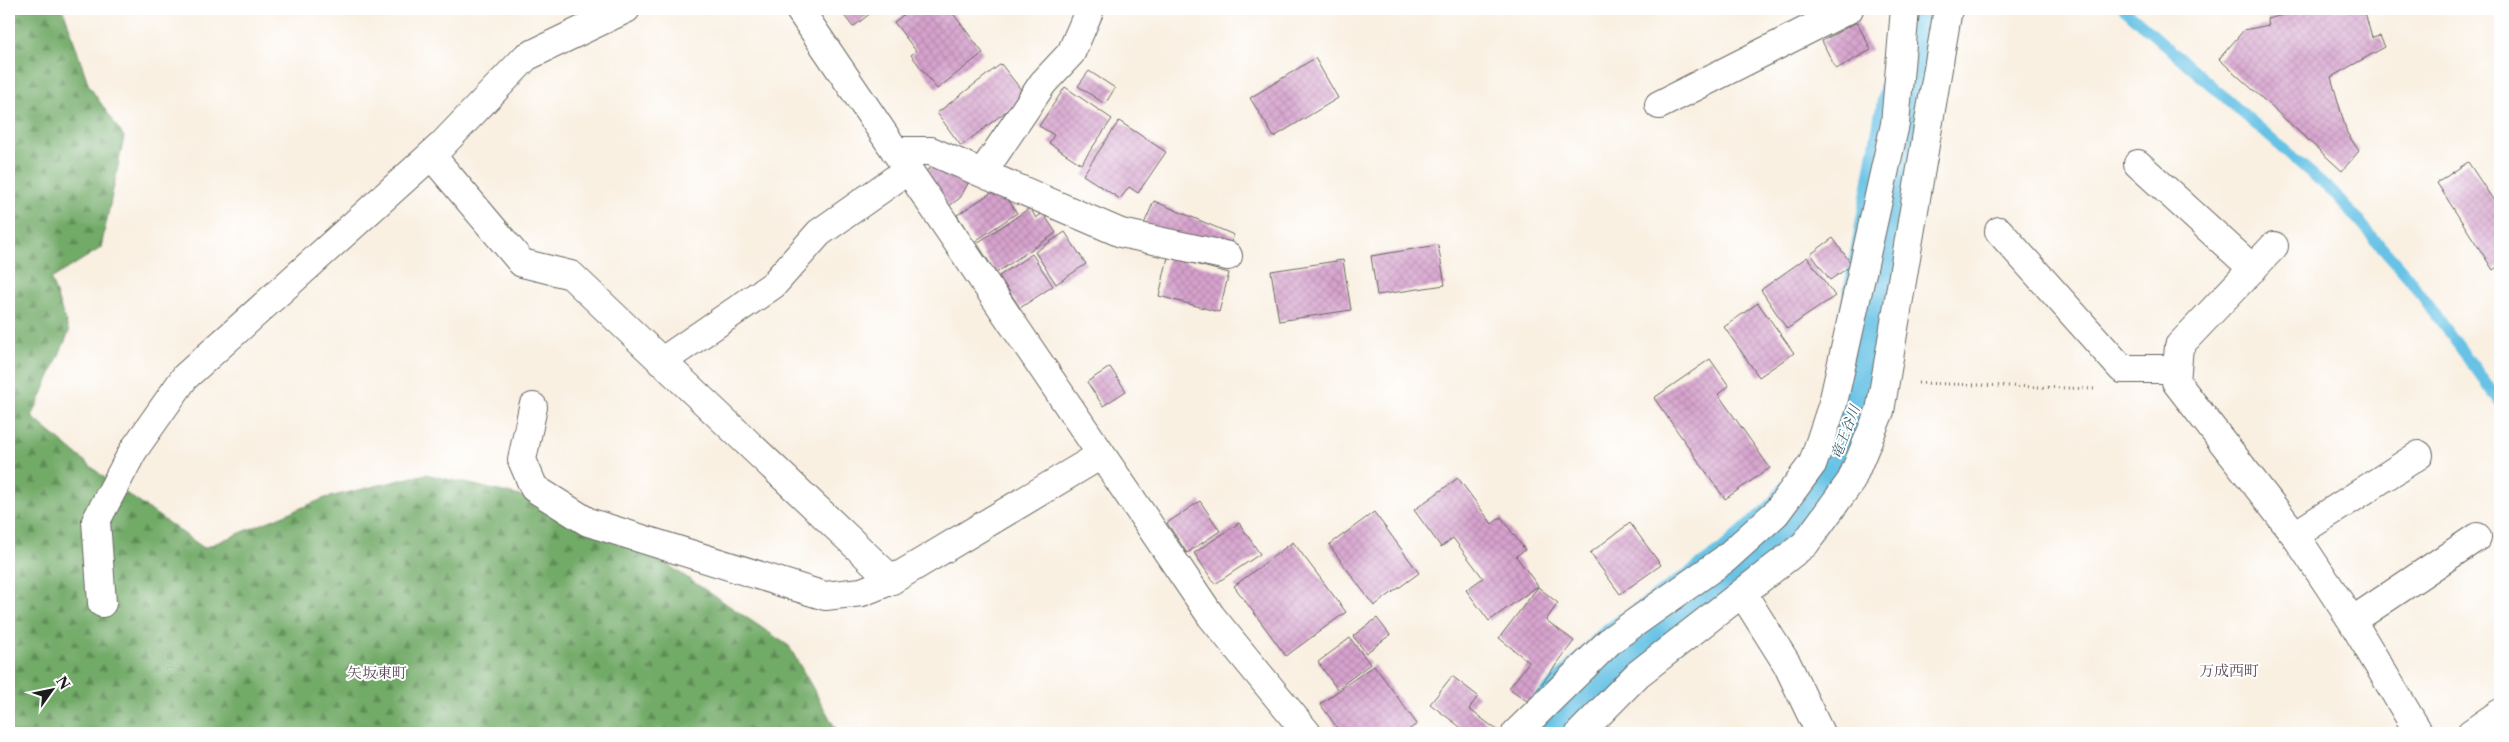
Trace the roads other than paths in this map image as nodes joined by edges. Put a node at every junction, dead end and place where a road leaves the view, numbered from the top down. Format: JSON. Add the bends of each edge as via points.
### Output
{"nodes":[{"id":1,"x":626,"y":9,"type":"edge"},
{"id":2,"x":799,"y":9,"type":"edge"},
{"id":3,"x":1090,"y":9,"type":"edge"},
{"id":4,"x":1849,"y":9,"type":"edge"},
{"id":5,"x":1905,"y":9,"type":"edge"},
{"id":6,"x":1948,"y":9,"type":"edge"},
{"id":7,"x":1659,"y":106,"type":"dead end"},
{"id":8,"x":431,"y":155,"type":"junction"},
{"id":9,"x":901,"y":161,"type":"junction"},
{"id":10,"x":2138,"y":164,"type":"dead end"},
{"id":11,"x":983,"y":172,"type":"junction"},
{"id":12,"x":1999,"y":232,"type":"dead end"},
{"id":13,"x":2274,"y":246,"type":"dead end"},
{"id":14,"x":1228,"y":256,"type":"dead end"},
{"id":15,"x":2253,"y":269,"type":"junction"},
{"id":16,"x":662,"y":362,"type":"junction"},
{"id":17,"x":2177,"y":369,"type":"junction"},
{"id":18,"x":533,"y":407,"type":"dead end"},
{"id":19,"x":1101,"y":455,"type":"junction"},
{"id":20,"x":2419,"y":455,"type":"dead end"},
{"id":21,"x":2295,"y":535,"type":"junction"},
{"id":22,"x":2477,"y":537,"type":"dead end"},
{"id":23,"x":892,"y":580,"type":"junction"},
{"id":24,"x":1743,"y":594,"type":"junction"},
{"id":25,"x":102,"y":603,"type":"dead end"},
{"id":26,"x":2352,"y":621,"type":"junction"},
{"id":27,"x":2500,"y":713,"type":"edge"},
{"id":28,"x":1307,"y":733,"type":"edge"},
{"id":29,"x":1516,"y":733,"type":"edge"},
{"id":30,"x":1580,"y":733,"type":"edge"},
{"id":31,"x":1820,"y":733,"type":"edge"},
{"id":32,"x":2419,"y":733,"type":"edge"},
{"id":33,"x":2471,"y":733,"type":"edge"}],
"edges":[{"from":1,"to":8,"type":"street","via":[[526,57]]},
{"from":2,"to":9,"type":"street"},
{"from":3,"to":11,"type":"street","via":[[1071,53],[1043,83]]},
{"from":4,"to":7,"type":"street"},
{"from":5,"to":29,"type":"street","via":[[1895,124],[1833,403],[1813,463],[1776,513],[1725,559],[1612,639]]},
{"from":6,"to":24,"type":"street","via":[[1880,411],[1851,481],[1805,544]]},
{"from":8,"to":16,"type":"street","via":[[522,263],[571,275]]},
{"from":8,"to":25,"type":"street","via":[[184,377],[133,450],[96,521]]},
{"from":9,"to":11,"type":"street","via":[[931,151]]},
{"from":9,"to":16,"type":"street","via":[[819,233],[773,285]]},
{"from":9,"to":19,"type":"street"},
{"from":10,"to":15,"type":"street"},
{"from":11,"to":14,"type":"street","via":[[1121,234]]},
{"from":12,"to":17,"type":"street","via":[[2122,369]]},
{"from":13,"to":15,"type":"street"},
{"from":15,"to":17,"type":"street","via":[[2179,346]]},
{"from":16,"to":23,"type":"street"},
{"from":17,"to":21,"type":"street","via":[[2176,382]]},
{"from":18,"to":23,"type":"street","via":[[522,460],[534,488],[588,522],[825,596],[862,592]]},
{"from":19,"to":23,"type":"street"},
{"from":19,"to":28,"type":"street","via":[[1211,616]]},
{"from":20,"to":21,"type":"street"},
{"from":21,"to":26,"type":"street"},
{"from":22,"to":26,"type":"street"},
{"from":24,"to":30,"type":"street","via":[[1638,674]]},
{"from":24,"to":31,"type":"street","via":[[1788,664]]},
{"from":26,"to":32,"type":"street"},
{"from":27,"to":33,"type":"street"}]}
